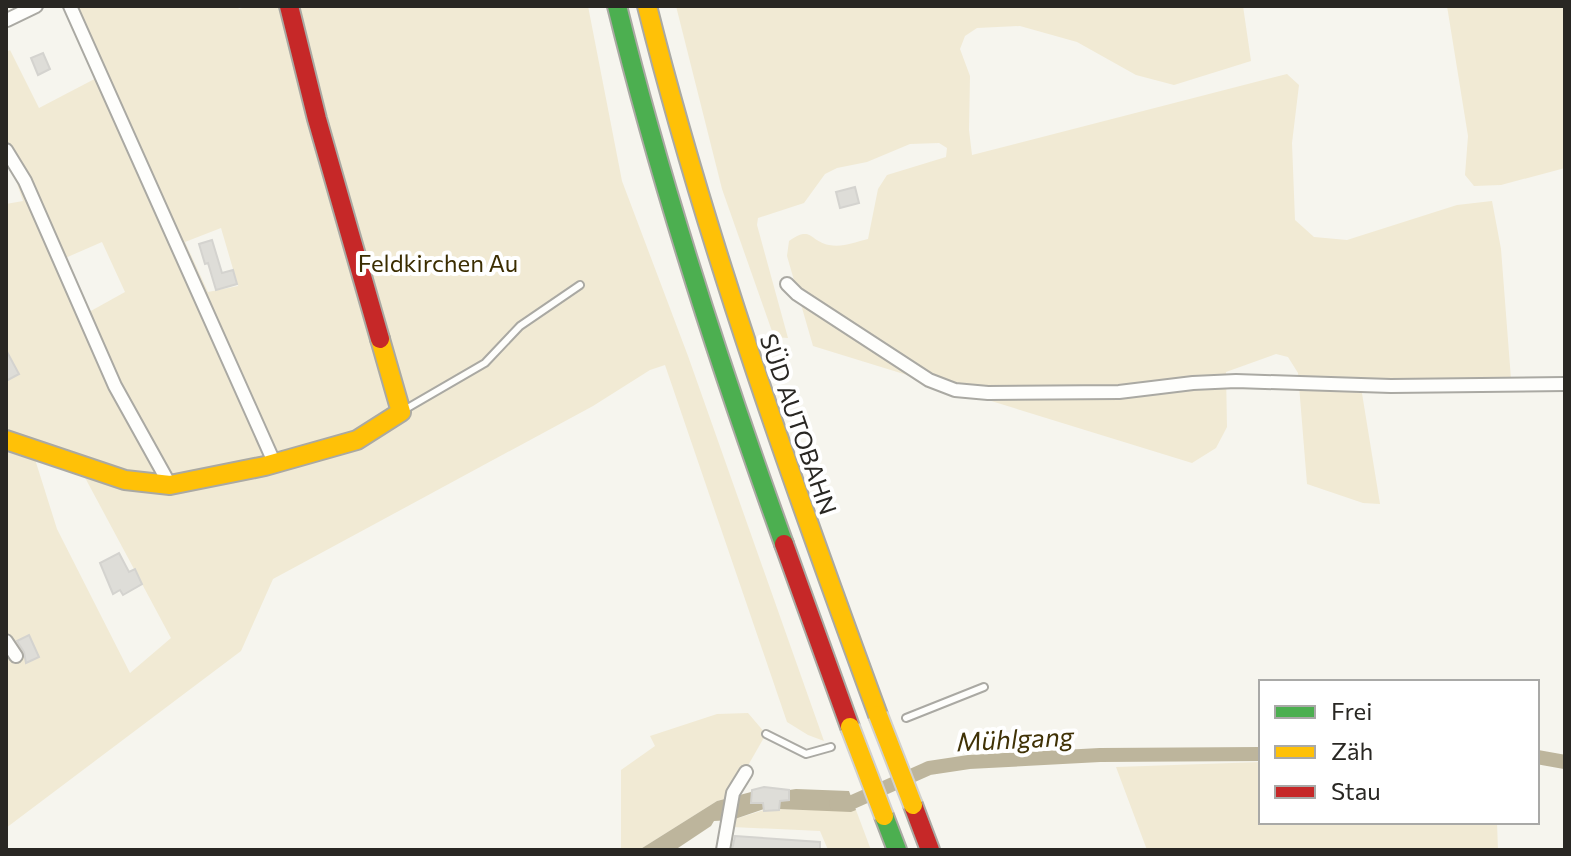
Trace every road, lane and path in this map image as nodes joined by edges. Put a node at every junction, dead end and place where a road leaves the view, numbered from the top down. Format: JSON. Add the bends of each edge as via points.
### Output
{"nodes":[{"id":1,"x":36,"y":6,"type":"edge"},
{"id":2,"x":70,"y":6,"type":"edge"},
{"id":3,"x":289,"y":6,"type":"edge"},
{"id":4,"x":617,"y":6,"type":"edge"},
{"id":5,"x":647,"y":6,"type":"edge"},
{"id":6,"x":7,"y":20,"type":"edge"},
{"id":7,"x":6,"y":150,"type":"edge"},
{"id":8,"x":787,"y":284,"type":"dead end"},
{"id":9,"x":580,"y":285,"type":"dead end"},
{"id":10,"x":1565,"y":384,"type":"edge"},
{"id":11,"x":401,"y":412,"type":"junction"},
{"id":12,"x":6,"y":440,"type":"edge"},
{"id":13,"x":274,"y":462,"type":"junction"},
{"id":14,"x":170,"y":485,"type":"junction"},
{"id":15,"x":6,"y":641,"type":"edge"},
{"id":16,"x":16,"y":656,"type":"dead end"},
{"id":17,"x":984,"y":687,"type":"dead end"},
{"id":18,"x":906,"y":718,"type":"dead end"},
{"id":19,"x":766,"y":734,"type":"dead end"},
{"id":20,"x":831,"y":747,"type":"dead end"},
{"id":21,"x":746,"y":772,"type":"dead end"},
{"id":22,"x":723,"y":850,"type":"edge"},
{"id":23,"x":897,"y":850,"type":"edge"},
{"id":24,"x":930,"y":850,"type":"edge"}],
"edges":[{"from":1,"to":6,"type":"street"},
{"from":2,"to":13,"type":"street"},
{"from":3,"to":11,"type":"main road"},
{"from":4,"to":23,"type":"main road","bridge":true,"via":[[708,325]]},
{"from":5,"to":24,"type":"main road","name":"SÜD AUTOBAHN","bridge":true,"via":[[738,320]]},
{"from":7,"to":14,"type":"street","via":[[25,181],[115,386]]},
{"from":8,"to":10,"type":"street","via":[[929,380],[955,390],[1089,393],[1236,381]]},
{"from":9,"to":11,"type":"lane","via":[[520,326],[485,363]]},
{"from":11,"to":13,"type":"main road","via":[[357,440]]},
{"from":12,"to":14,"type":"main road","via":[[125,480]]},
{"from":13,"to":14,"type":"main road"},
{"from":15,"to":16,"type":"street"},
{"from":17,"to":18,"type":"lane"},
{"from":19,"to":20,"type":"lane","via":[[806,754]]},
{"from":21,"to":22,"type":"street","via":[[733,793]]}]}
